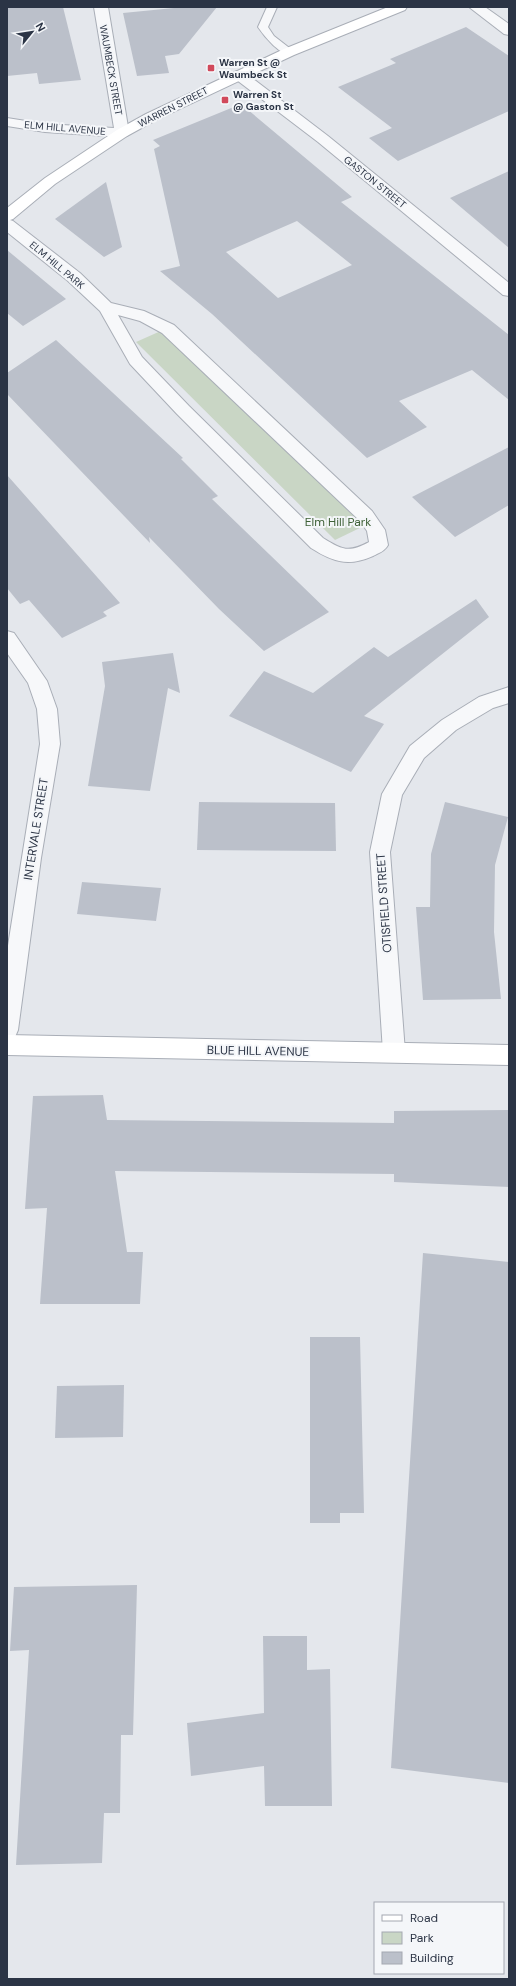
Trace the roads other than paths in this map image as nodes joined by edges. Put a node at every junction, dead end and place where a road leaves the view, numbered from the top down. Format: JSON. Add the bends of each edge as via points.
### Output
{"nodes":[{"id":1,"x":101,"y":7,"type":"edge"},
{"id":2,"x":272,"y":7,"type":"edge"},
{"id":3,"x":400,"y":7,"type":"edge"},
{"id":4,"x":476,"y":7,"type":"edge"},
{"id":5,"x":509,"y":31,"type":"edge"},
{"id":6,"x":289,"y":52,"type":"junction"},
{"id":7,"x":239,"y":75,"type":"junction"},
{"id":8,"x":7,"y":122,"type":"edge"},
{"id":9,"x":122,"y":133,"type":"junction"},
{"id":10,"x":7,"y":216,"type":"edge"},
{"id":11,"x":7,"y":224,"type":"edge"},
{"id":12,"x":509,"y":291,"type":"edge"},
{"id":13,"x":106,"y":308,"type":"junction"},
{"id":14,"x":7,"y":638,"type":"edge"},
{"id":15,"x":509,"y":695,"type":"edge"},
{"id":16,"x":7,"y":1030,"type":"edge"},
{"id":17,"x":7,"y":1045,"type":"edge"},
{"id":18,"x":394,"y":1052,"type":"junction"},
{"id":19,"x":509,"y":1055,"type":"edge"}],
"edges":[{"from":1,"to":9,"type":"street","name":"WAUMBECK STREET"},
{"from":2,"to":6,"type":"lane","via":[[263,27],[271,38]]},
{"from":3,"to":6,"type":"main road","name":"WARREN STREET"},
{"from":4,"to":5,"type":"street"},
{"from":6,"to":7,"type":"main road","name":"WARREN STREET"},
{"from":7,"to":9,"type":"main road","name":"WARREN STREET","via":[[185,99]]},
{"from":7,"to":12,"type":"street","name":"GASTON STREET","via":[[323,139]]},
{"from":8,"to":9,"type":"street","name":"ELM HILL AVENUE","via":[[45,128]]},
{"from":9,"to":10,"type":"main road","name":"WARREN STREET","via":[[50,181]]},
{"from":11,"to":13,"type":"street","name":"ELM HILL PARK","via":[[74,277]]},
{"from":13,"to":13,"type":"street","name":"ELM HILL PARK","via":[[136,360],[317,543],[333,554],[354,557],[379,545],[376,530],[366,516],[168,329],[145,316],[126,310]]},
{"from":14,"to":16,"type":"street","name":"INTERVALE STREET","via":[[37,681],[47,709],[50,744],[30,858]]},
{"from":15,"to":18,"type":"street","name":"OTISFIELD STREET","via":[[486,702],[449,725],[417,752],[392,794],[380,852]]},
{"from":17,"to":18,"type":"main road","name":"BLUE HILL AVENUE"},
{"from":18,"to":19,"type":"main road","name":"BLUE HILL AVENUE"}]}
